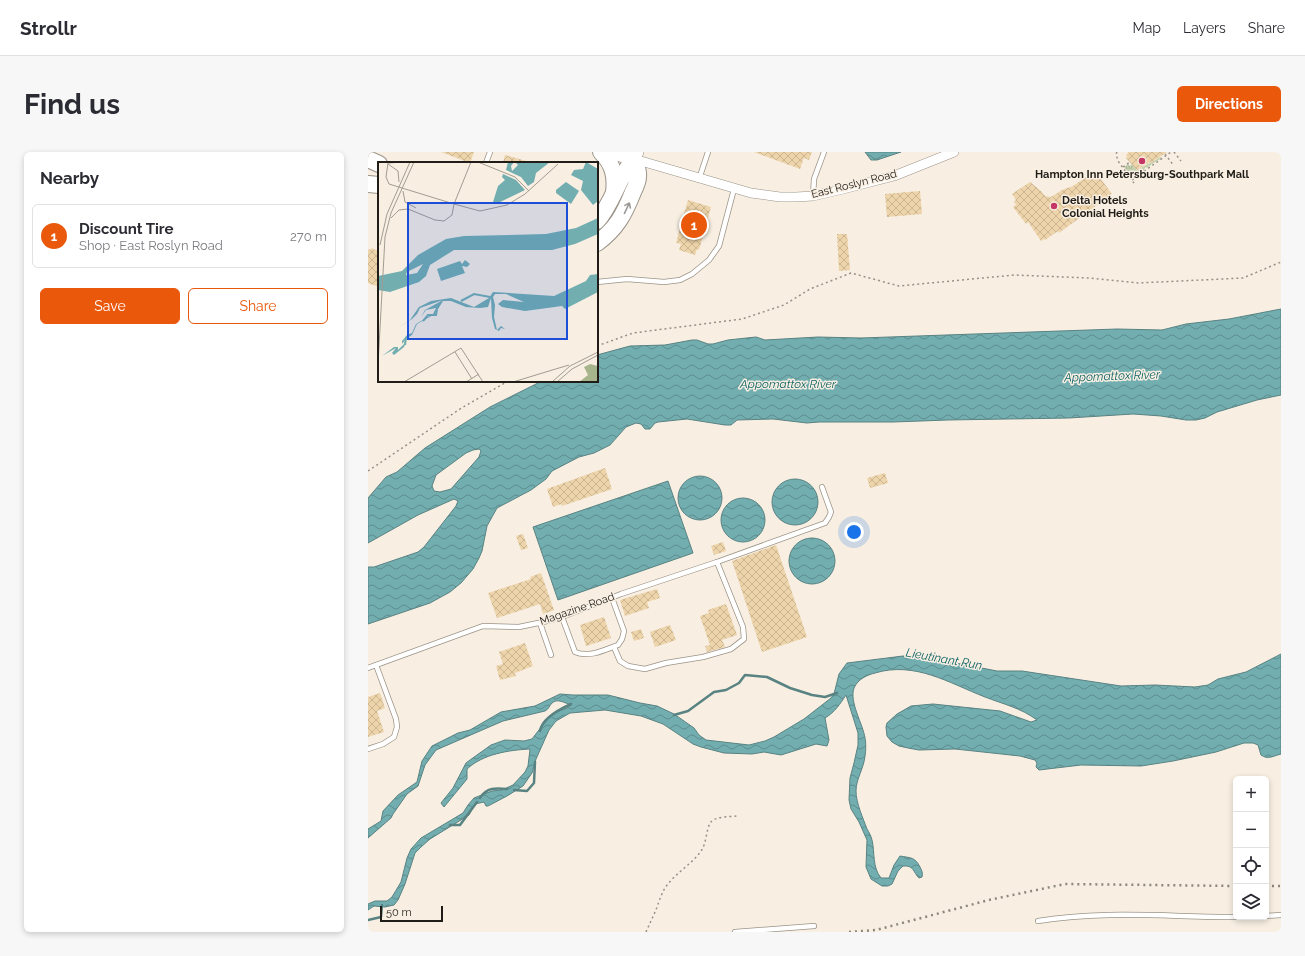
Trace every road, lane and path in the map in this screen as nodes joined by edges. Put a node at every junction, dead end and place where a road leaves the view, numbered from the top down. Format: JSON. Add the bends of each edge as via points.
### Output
{"nodes":[{"id":1,"x":490,"y":152,"type":"edge"},
{"id":2,"x":601,"y":152,"type":"edge"},
{"id":3,"x":610,"y":152,"type":"edge"},
{"id":4,"x":708,"y":152,"type":"edge"},
{"id":5,"x":824,"y":152,"type":"edge"},
{"id":6,"x":954,"y":152,"type":"edge"},
{"id":7,"x":1117,"y":152,"type":"edge"},
{"id":8,"x":1171,"y":152,"type":"edge"},
{"id":9,"x":1174,"y":152,"type":"edge"},
{"id":10,"x":1166,"y":155,"type":"junction"},
{"id":11,"x":635,"y":156,"type":"edge"},
{"id":12,"x":368,"y":159,"type":"edge"},
{"id":13,"x":1181,"y":161,"type":"dead end"},
{"id":14,"x":486,"y":162,"type":"edge"},
{"id":15,"x":1130,"y":162,"type":"dead end"},
{"id":16,"x":378,"y":164,"type":"edge"},
{"id":17,"x":1174,"y":166,"type":"dead end"},
{"id":18,"x":1123,"y":167,"type":"junction"},
{"id":19,"x":699,"y":178,"type":"junction"},
{"id":20,"x":1132,"y":180,"type":"junction"},
{"id":21,"x":1134,"y":183,"type":"dead end"},
{"id":22,"x":368,"y":184,"type":"edge"},
{"id":23,"x":378,"y":185,"type":"edge"},
{"id":24,"x":734,"y":189,"type":"junction"},
{"id":25,"x":614,"y":196,"type":"junction"},
{"id":26,"x":813,"y":196,"type":"junction"},
{"id":27,"x":598,"y":220,"type":"edge"},
{"id":28,"x":598,"y":242,"type":"edge"},
{"id":29,"x":1281,"y":262,"type":"edge"},
{"id":30,"x":598,"y":282,"type":"edge"},
{"id":31,"x":598,"y":346,"type":"edge"},
{"id":32,"x":506,"y":382,"type":"edge"},
{"id":33,"x":368,"y":471,"type":"edge"},
{"id":34,"x":822,"y":487,"type":"dead end"},
{"id":35,"x":717,"y":562,"type":"junction"},
{"id":36,"x":612,"y":598,"type":"junction"},
{"id":37,"x":562,"y":617,"type":"junction"},
{"id":38,"x":540,"y":623,"type":"junction"},
{"id":39,"x":614,"y":647,"type":"junction"},
{"id":40,"x":551,"y":655,"type":"dead end"},
{"id":41,"x":376,"y":665,"type":"junction"},
{"id":42,"x":368,"y":668,"type":"edge"},
{"id":43,"x":368,"y":749,"type":"edge"},
{"id":44,"x":738,"y":816,"type":"dead end"},
{"id":45,"x":1281,"y":915,"type":"edge"},
{"id":46,"x":1269,"y":916,"type":"edge"},
{"id":47,"x":1233,"y":917,"type":"edge"},
{"id":48,"x":1038,"y":921,"type":"dead end"},
{"id":49,"x":814,"y":926,"type":"dead end"},
{"id":50,"x":646,"y":932,"type":"edge"},
{"id":51,"x":735,"y":932,"type":"edge"}],
"edges":[{"from":1,"to":14,"type":"lane"},
{"from":2,"to":25,"type":"highway","via":[[610,162],[614,174]]},
{"from":3,"to":11,"type":"main road"},
{"from":4,"to":19,"type":"lane"},
{"from":5,"to":26,"type":"lane","via":[[814,179]]},
{"from":6,"to":26,"type":"street","name":"East Roslyn Road","via":[[894,176]]},
{"from":7,"to":18,"type":"path"},
{"from":8,"to":10,"type":"path"},
{"from":9,"to":13,"type":"path"},
{"from":10,"to":17,"type":"path"},
{"from":10,"to":20,"type":"path"},
{"from":11,"to":19,"type":"street","name":"East Roslyn Road"},
{"from":11,"to":25,"type":"highway"},
{"from":28,"to":11,"type":"highway","one_way":true,"via":[[614,229],[630,201],[638,179]]},
{"from":12,"to":16,"type":"highway"},
{"from":15,"to":18,"type":"path"},
{"from":18,"to":20,"type":"path"},
{"from":19,"to":24,"type":"street","name":"East Roslyn Road"},
{"from":20,"to":21,"type":"path"},
{"from":22,"to":23,"type":"highway"},
{"from":24,"to":26,"type":"street","name":"East Roslyn Road","via":[[780,197]]},
{"from":24,"to":30,"type":"lane","via":[[719,246],[709,260],[692,274],[680,280],[664,282],[627,279]]},
{"from":25,"to":27,"type":"highway"},
{"from":29,"to":31,"type":"path","via":[[1243,278],[1138,283],[1014,275],[899,286],[851,273],[810,289],[784,305],[742,319],[633,333]]},
{"from":32,"to":33,"type":"path","via":[[460,409]]},
{"from":34,"to":35,"type":"lane","name":"Magazine Road","via":[[831,512],[825,523]]},
{"from":35,"to":36,"type":"lane","name":"Magazine Road"},
{"from":35,"to":39,"type":"lane","via":[[743,627],[744,640],[731,649],[704,657],[644,669],[628,666],[620,661]]},
{"from":36,"to":37,"type":"lane","name":"Magazine Road"},
{"from":36,"to":39,"type":"lane","via":[[624,631],[622,639]]},
{"from":37,"to":38,"type":"lane","name":"Magazine Road"},
{"from":37,"to":39,"type":"lane","via":[[575,652],[588,655]]},
{"from":38,"to":40,"type":"lane"},
{"from":38,"to":41,"type":"lane","name":"Magazine Road","via":[[508,628],[483,626]]},
{"from":41,"to":42,"type":"lane","name":"Magazine Road"},
{"from":41,"to":43,"type":"lane","via":[[397,727],[394,737]]},
{"from":44,"to":50,"type":"path","via":[[719,818],[711,822],[705,844],[697,857],[667,884]]},
{"from":45,"to":46,"type":"lane"},
{"from":47,"to":48,"type":"lane","via":[[1089,915]]},
{"from":49,"to":51,"type":"lane"}]}
